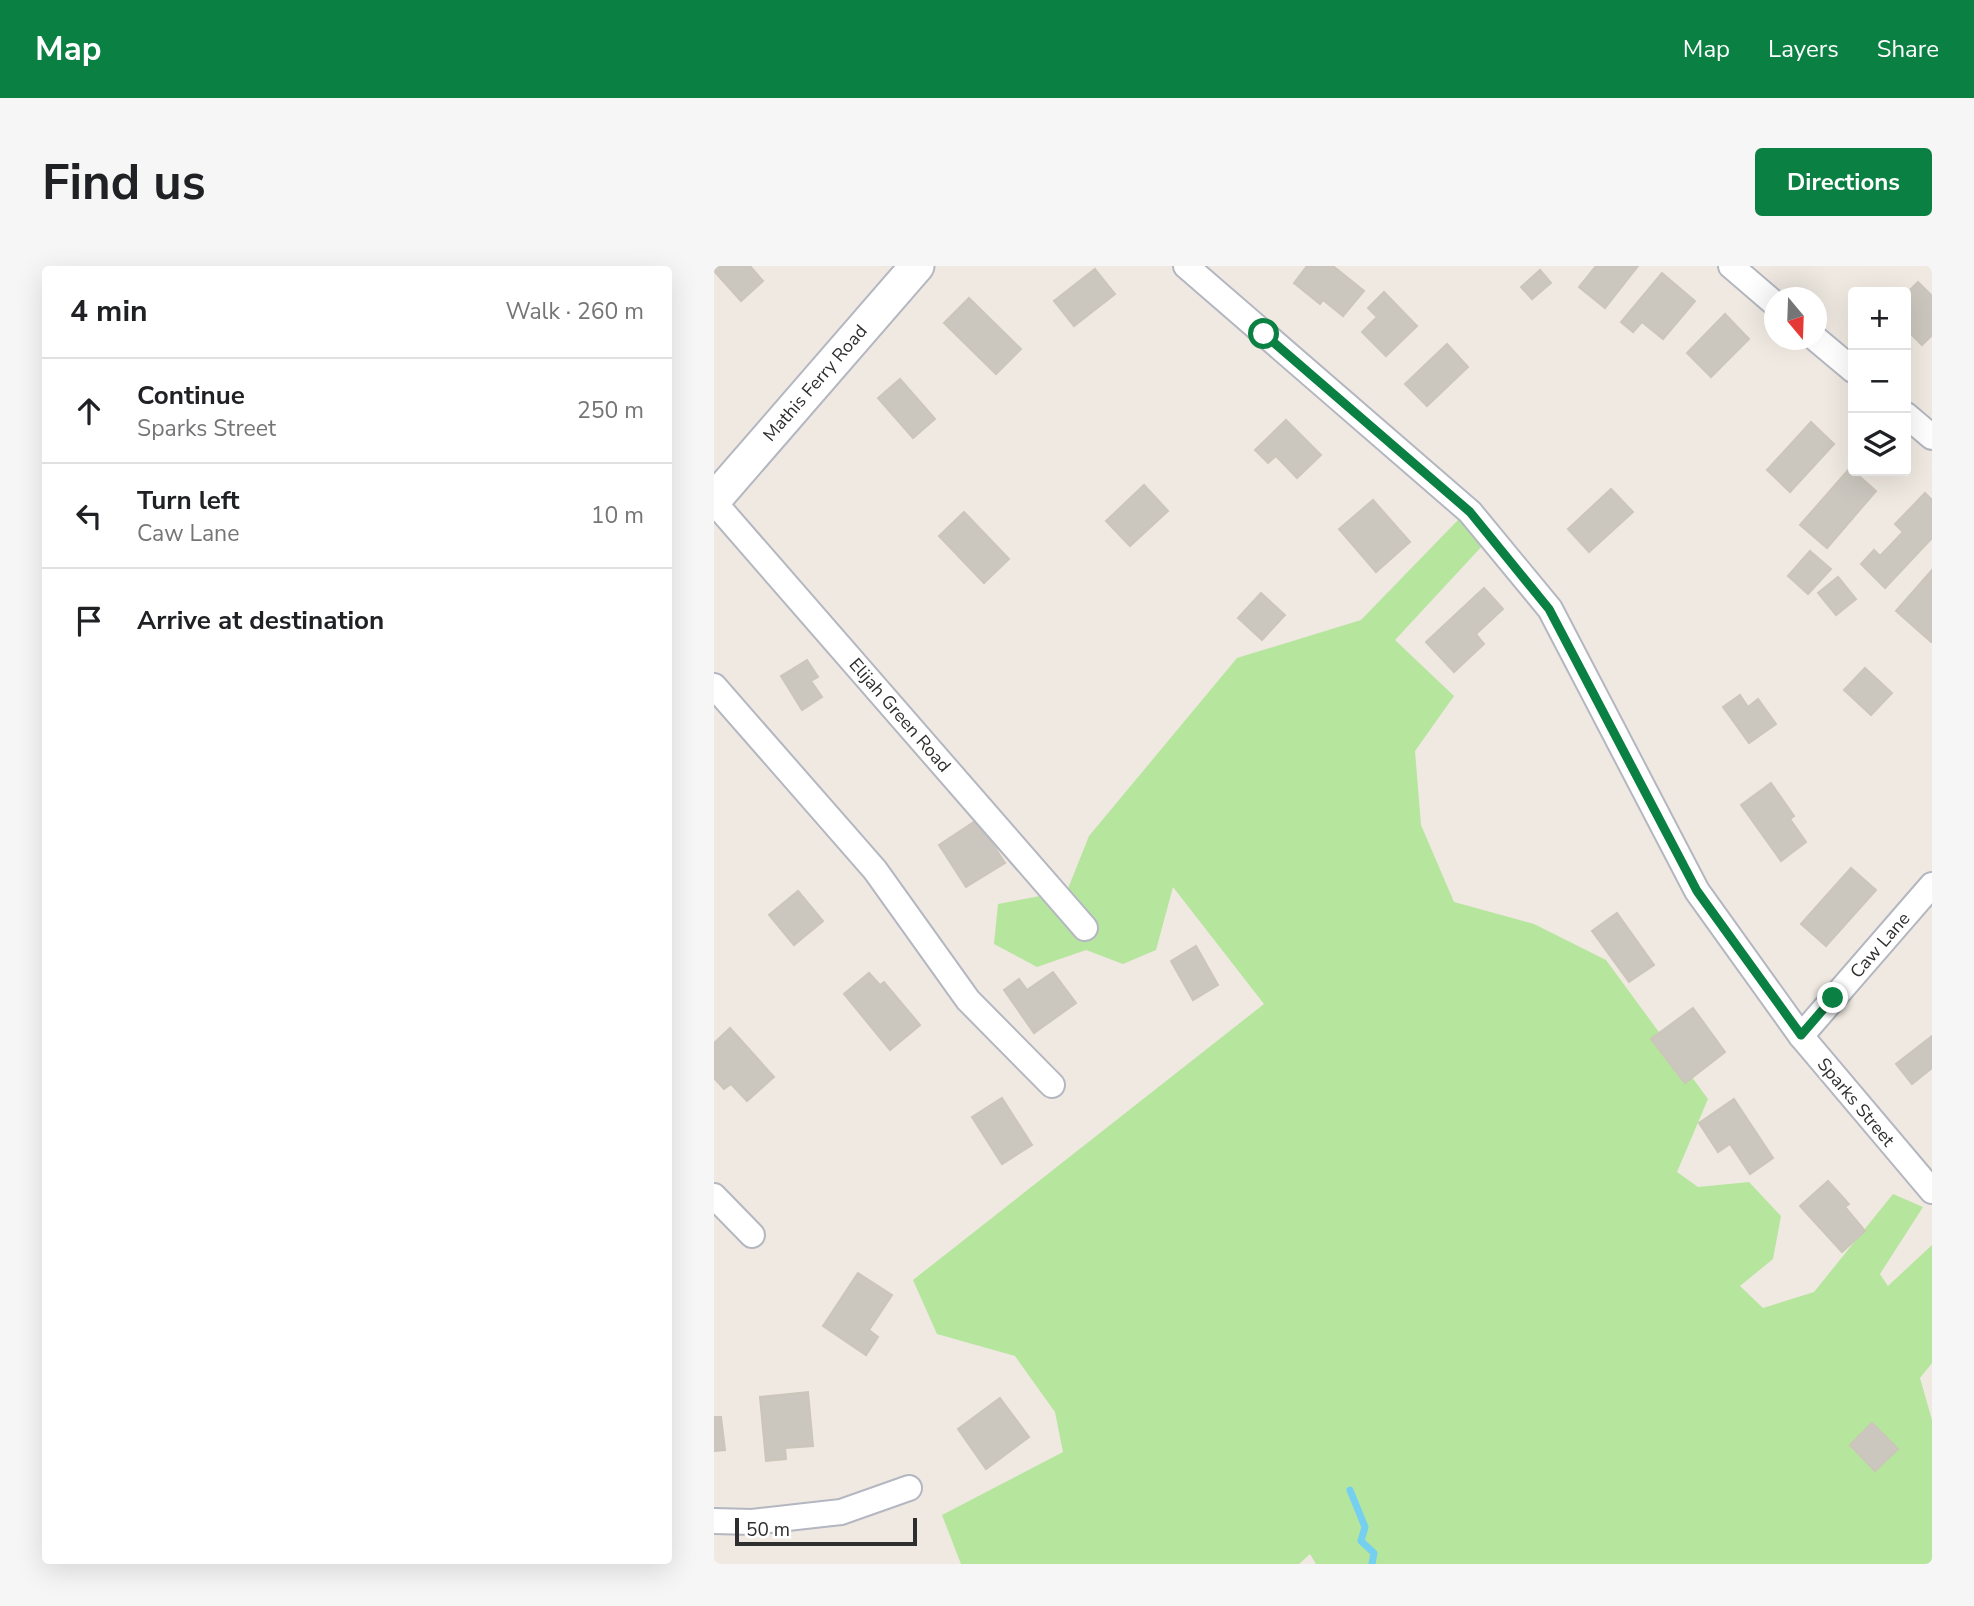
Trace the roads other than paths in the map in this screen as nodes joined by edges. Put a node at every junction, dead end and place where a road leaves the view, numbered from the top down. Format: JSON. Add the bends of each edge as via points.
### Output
{"nodes":[{"id":1,"x":916,"y":266,"type":"edge"},
{"id":2,"x":1186,"y":266,"type":"edge"},
{"id":3,"x":1731,"y":266,"type":"edge"},
{"id":4,"x":1764,"y":294,"type":"edge"},
{"id":5,"x":1827,"y":348,"type":"edge"},
{"id":6,"x":1848,"y":366,"type":"edge"},
{"id":7,"x":1911,"y":419,"type":"edge"},
{"id":8,"x":1932,"y":437,"type":"edge"},
{"id":9,"x":714,"y":501,"type":"edge"},
{"id":10,"x":714,"y":686,"type":"edge"},
{"id":11,"x":1932,"y":885,"type":"edge"},
{"id":12,"x":1085,"y":928,"type":"dead end"},
{"id":13,"x":1801,"y":1035,"type":"junction"},
{"id":14,"x":1052,"y":1085,"type":"dead end"},
{"id":15,"x":1932,"y":1191,"type":"edge"},
{"id":16,"x":714,"y":1196,"type":"edge"},
{"id":17,"x":752,"y":1235,"type":"dead end"},
{"id":18,"x":909,"y":1488,"type":"dead end"},
{"id":19,"x":714,"y":1521,"type":"edge"}],
"edges":[{"from":1,"to":9,"type":"main road","name":"Mathis Ferry Road"},
{"from":2,"to":13,"type":"street","name":"Sparks Street","via":[[1470,512],[1549,609],[1697,891]]},
{"from":3,"to":4,"type":"street"},
{"from":5,"to":6,"type":"street"},
{"from":7,"to":8,"type":"street"},
{"from":9,"to":12,"type":"street","name":"Elijah Green Road"},
{"from":10,"to":14,"type":"street","via":[[875,870],[968,1000]]},
{"from":11,"to":13,"type":"street","name":"Caw Lane"},
{"from":13,"to":15,"type":"street","name":"Sparks Street"},
{"from":16,"to":17,"type":"street"},
{"from":18,"to":19,"type":"street","via":[[841,1512]]}]}
